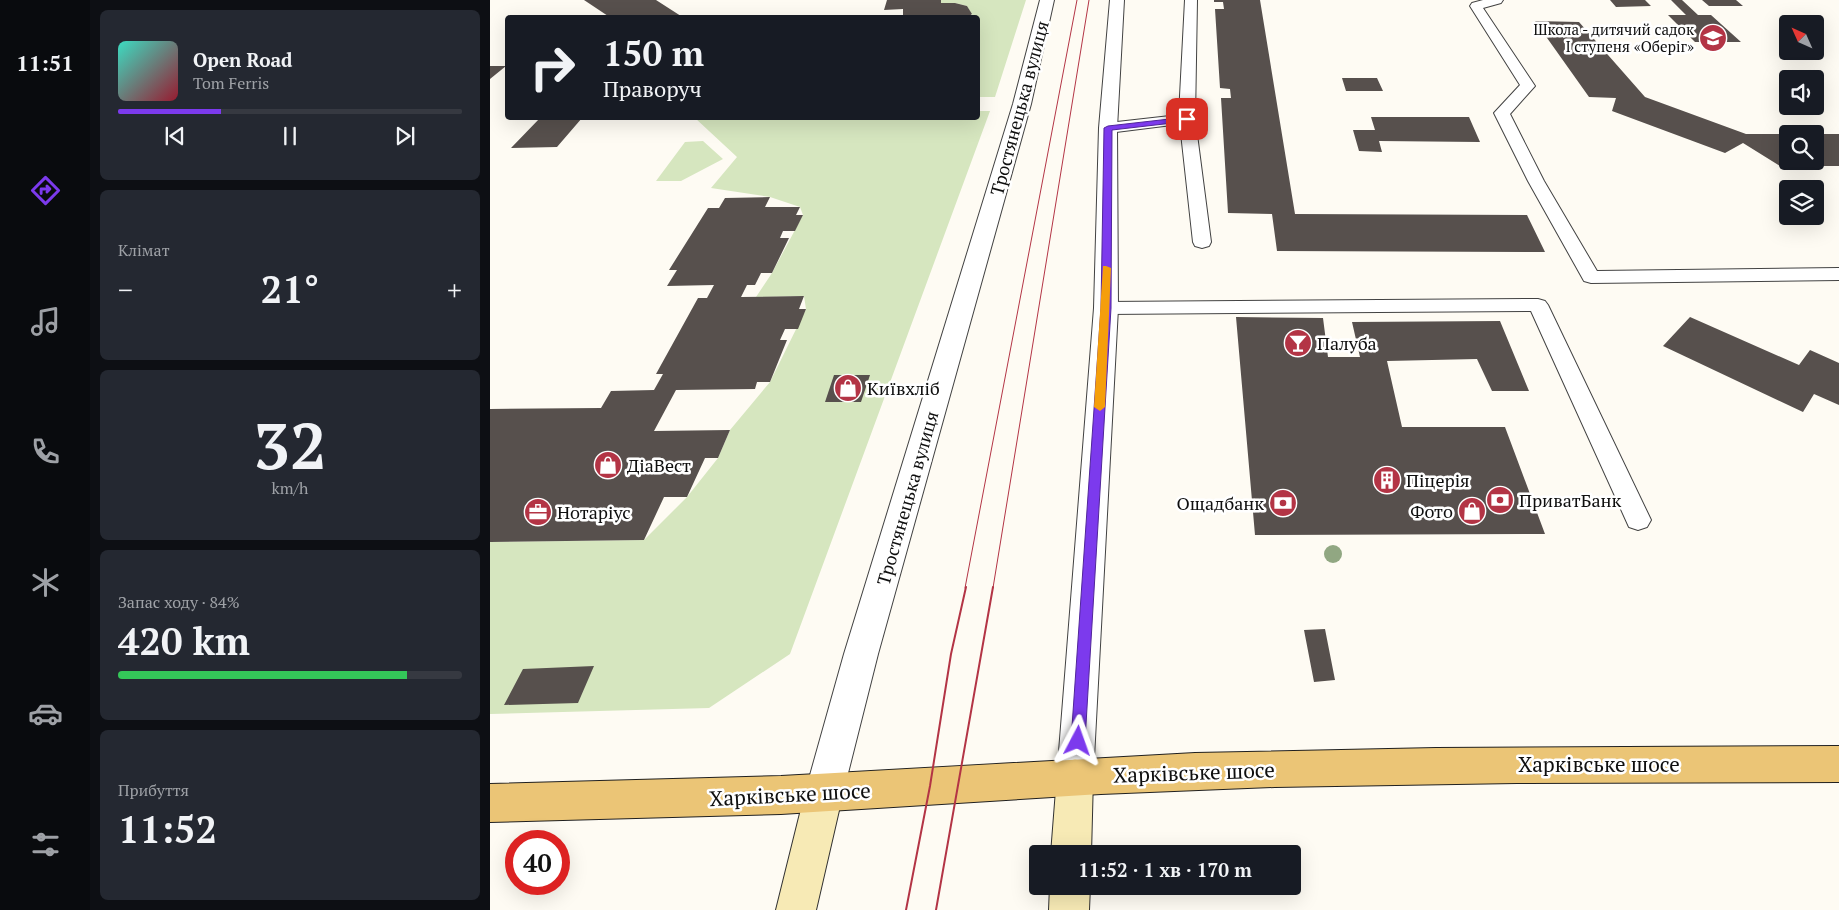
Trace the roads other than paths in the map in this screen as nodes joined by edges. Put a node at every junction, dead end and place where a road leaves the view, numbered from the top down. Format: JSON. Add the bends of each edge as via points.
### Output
{"nodes":[{"id":1,"x":1047,"y":0,"type":"edge"},
{"id":2,"x":1117,"y":0,"type":"edge"},
{"id":3,"x":1190,"y":0,"type":"edge"},
{"id":4,"x":1497,"y":0,"type":"edge"},
{"id":5,"x":1187,"y":119,"type":"junction"},
{"id":6,"x":1108,"y":128,"type":"junction"},
{"id":7,"x":1202,"y":242,"type":"dead end"},
{"id":8,"x":1839,"y":274,"type":"edge"},
{"id":9,"x":1106,"y":308,"type":"junction"},
{"id":10,"x":1638,"y":520,"type":"dead end"},
{"id":11,"x":1839,"y":764,"type":"edge"},
{"id":12,"x":1076,"y":776,"type":"junction"},
{"id":13,"x":824,"y":793,"type":"junction"},
{"id":14,"x":490,"y":803,"type":"edge"},
{"id":15,"x":1072,"y":845,"type":"edge"},
{"id":16,"x":1069,"y":895,"type":"edge"},
{"id":17,"x":796,"y":910,"type":"edge"},
{"id":18,"x":1068,"y":910,"type":"edge"}],
"edges":[{"from":1,"to":13,"type":"street","name":"Тростянецька вулиця","via":[[1022,104],[861,654]]},
{"from":2,"to":6,"type":"street"},
{"from":3,"to":5,"type":"lane"},
{"from":4,"to":8,"type":"lane","via":[[1476,6],[1528,86],[1502,113],[1536,181],[1591,277]]},
{"from":5,"to":6,"type":"lane"},
{"from":5,"to":7,"type":"lane"},
{"from":6,"to":9,"type":"street"},
{"from":9,"to":10,"type":"lane","via":[[1538,305]]},
{"from":9,"to":12,"type":"street"},
{"from":11,"to":12,"type":"main road","name":"Харківське шосе","via":[[1531,764]]},
{"from":12,"to":13,"type":"main road","name":"Харківське шосе"},
{"from":12,"to":15,"type":"main road"},
{"from":13,"to":14,"type":"main road","name":"Харківське шосе"},
{"from":13,"to":17,"type":"main road","name":"Тростянецька вулиця"},
{"from":16,"to":18,"type":"main road"}]}
